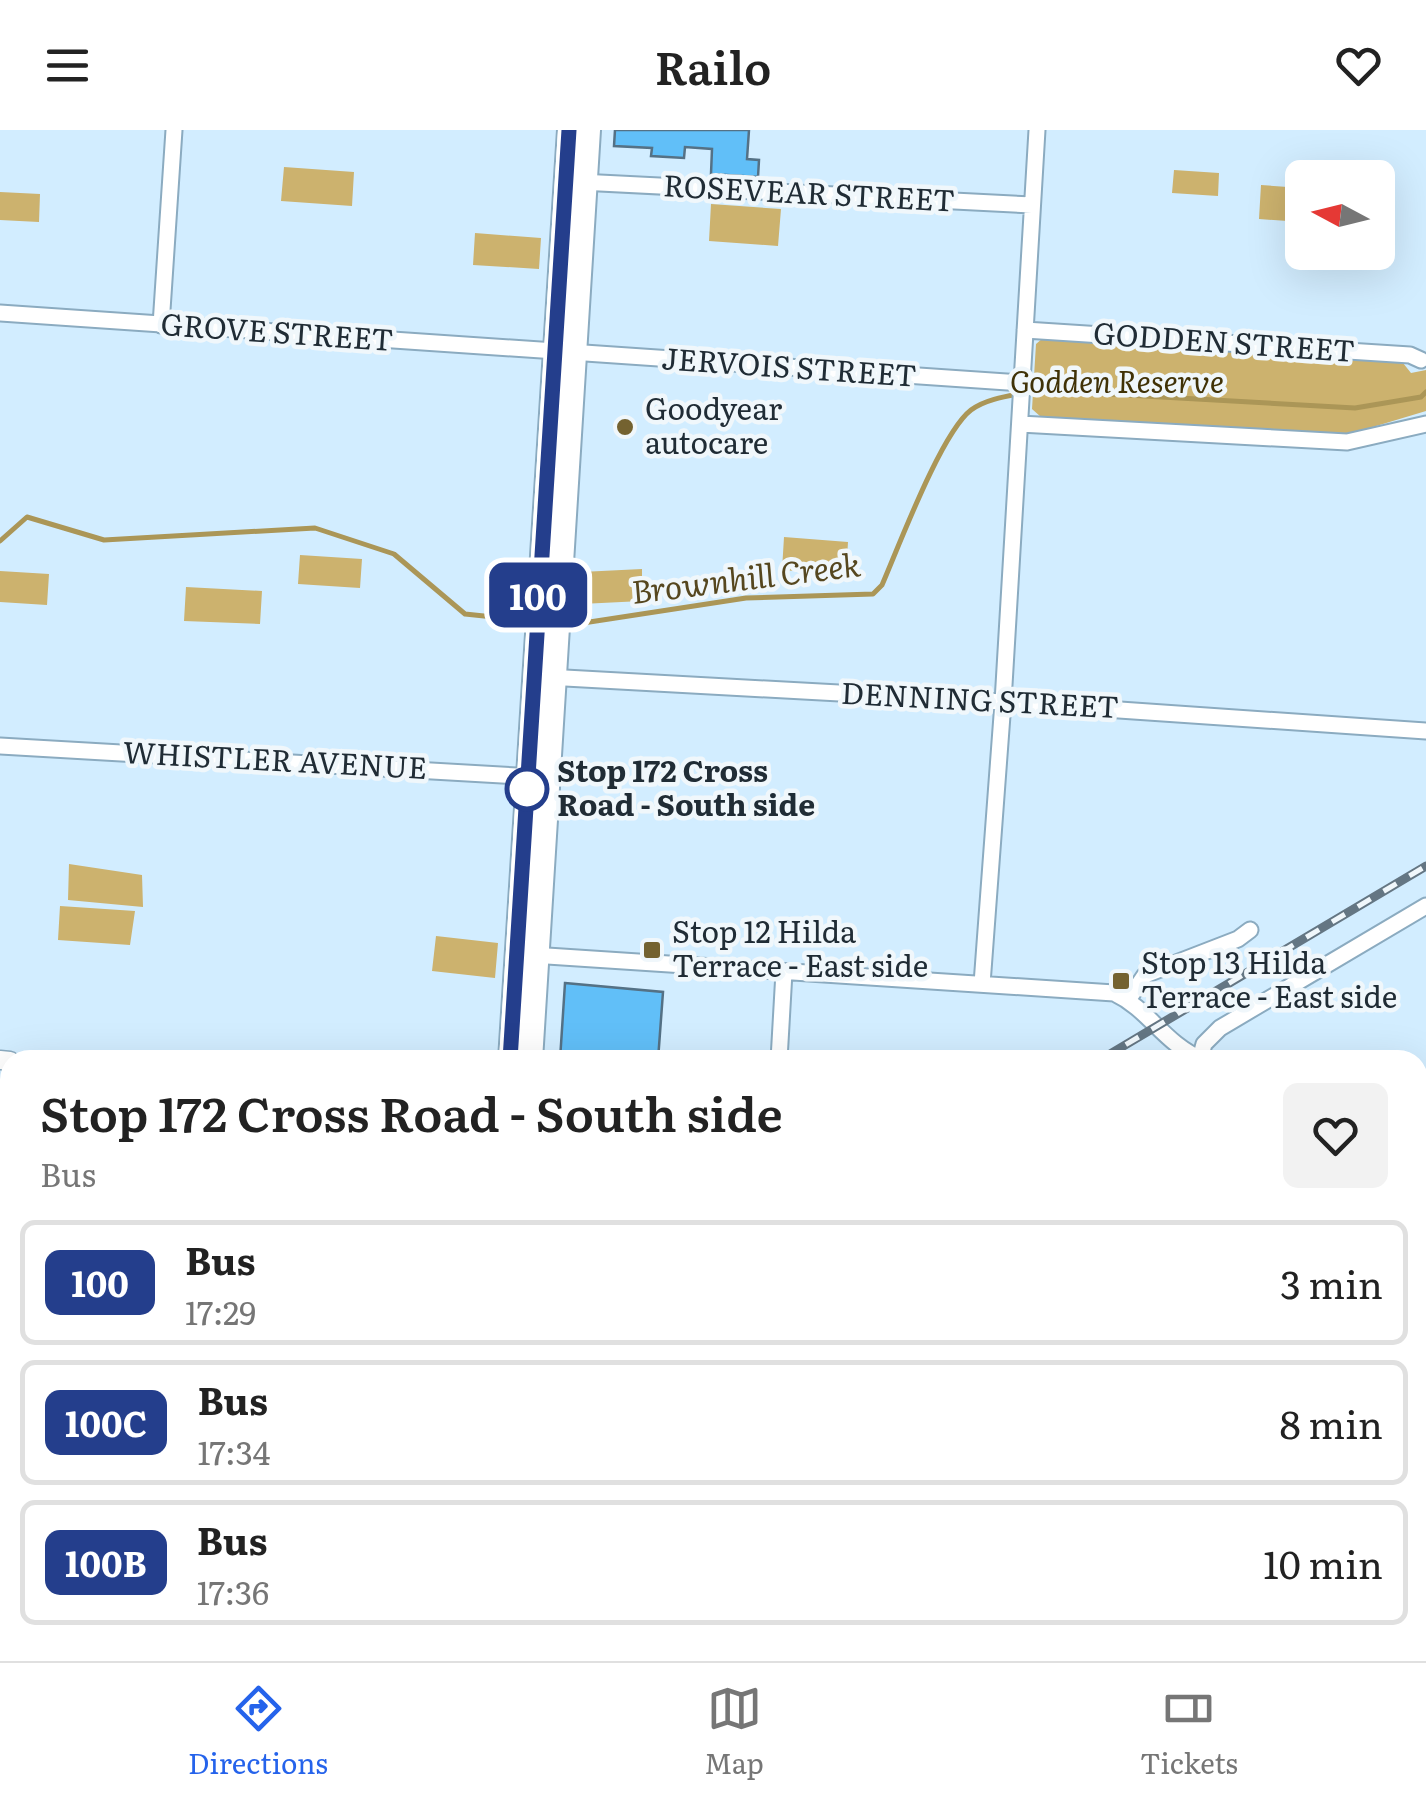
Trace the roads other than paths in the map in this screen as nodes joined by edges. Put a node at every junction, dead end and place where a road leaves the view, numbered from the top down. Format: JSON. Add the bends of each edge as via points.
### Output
{"nodes":[{"id":1,"x":174,"y":130,"type":"edge"},
{"id":2,"x":568,"y":130,"type":"edge"},
{"id":3,"x":588,"y":130,"type":"edge"},
{"id":4,"x":1036,"y":130,"type":"edge"},
{"id":5,"x":576,"y":182,"type":"junction"},
{"id":6,"x":1032,"y":205,"type":"junction"},
{"id":7,"x":0,"y":313,"type":"edge"},
{"id":8,"x":161,"y":324,"type":"junction"},
{"id":9,"x":1025,"y":330,"type":"junction"},
{"id":10,"x":565,"y":353,"type":"junction"},
{"id":11,"x":1421,"y":360,"type":"dead end"},
{"id":12,"x":1022,"y":390,"type":"junction"},
{"id":13,"x":1020,"y":424,"type":"junction"},
{"id":14,"x":1426,"y":424,"type":"edge"},
{"id":15,"x":544,"y":676,"type":"junction"},
{"id":16,"x":1003,"y":702,"type":"junction"},
{"id":17,"x":1426,"y":731,"type":"edge"},
{"id":18,"x":0,"y":746,"type":"edge"},
{"id":19,"x":539,"y":777,"type":"junction"},
{"id":20,"x":1426,"y":906,"type":"edge"},
{"id":21,"x":1250,"y":930,"type":"dead end"},
{"id":22,"x":527,"y":954,"type":"junction"},
{"id":23,"x":784,"y":972,"type":"junction"},
{"id":24,"x":982,"y":984,"type":"junction"},
{"id":25,"x":1128,"y":1000,"type":"junction"},
{"id":26,"x":512,"y":1050,"type":"edge"},
{"id":27,"x":531,"y":1050,"type":"edge"},
{"id":28,"x":780,"y":1050,"type":"edge"},
{"id":29,"x":1174,"y":1050,"type":"edge"},
{"id":30,"x":1203,"y":1050,"type":"edge"}],
"edges":[{"from":1,"to":8,"type":"street"},
{"from":2,"to":5,"type":"highway"},
{"from":3,"to":5,"type":"highway"},
{"from":4,"to":6,"type":"street"},
{"from":5,"to":6,"type":"street","name":"ROSEVEAR STREET"},
{"from":5,"to":10,"type":"highway"},
{"from":6,"to":9,"type":"street"},
{"from":7,"to":8,"type":"street","name":"GROVE STREET"},
{"from":8,"to":10,"type":"street","name":"GROVE STREET"},
{"from":9,"to":11,"type":"street","name":"GODDEN STREET"},
{"from":9,"to":12,"type":"street"},
{"from":10,"to":12,"type":"street","name":"JERVOIS STREET"},
{"from":10,"to":15,"type":"highway"},
{"from":12,"to":13,"type":"street"},
{"from":13,"to":14,"type":"street","via":[[1347,442]]},
{"from":13,"to":16,"type":"street"},
{"from":15,"to":16,"type":"street","name":"DENNING STREET"},
{"from":15,"to":19,"type":"highway"},
{"from":16,"to":17,"type":"street","name":"DENNING STREET"},
{"from":16,"to":24,"type":"street"},
{"from":18,"to":19,"type":"street","name":"WHISTLER AVENUE"},
{"from":19,"to":22,"type":"highway"},
{"from":20,"to":30,"type":"street","via":[[1220,1028]]},
{"from":21,"to":25,"type":"street","via":[[1145,974]]},
{"from":22,"to":23,"type":"street"},
{"from":22,"to":26,"type":"highway"},
{"from":22,"to":27,"type":"highway"},
{"from":23,"to":24,"type":"street"},
{"from":23,"to":28,"type":"street"},
{"from":24,"to":25,"type":"street"},
{"from":25,"to":29,"type":"street"}]}
